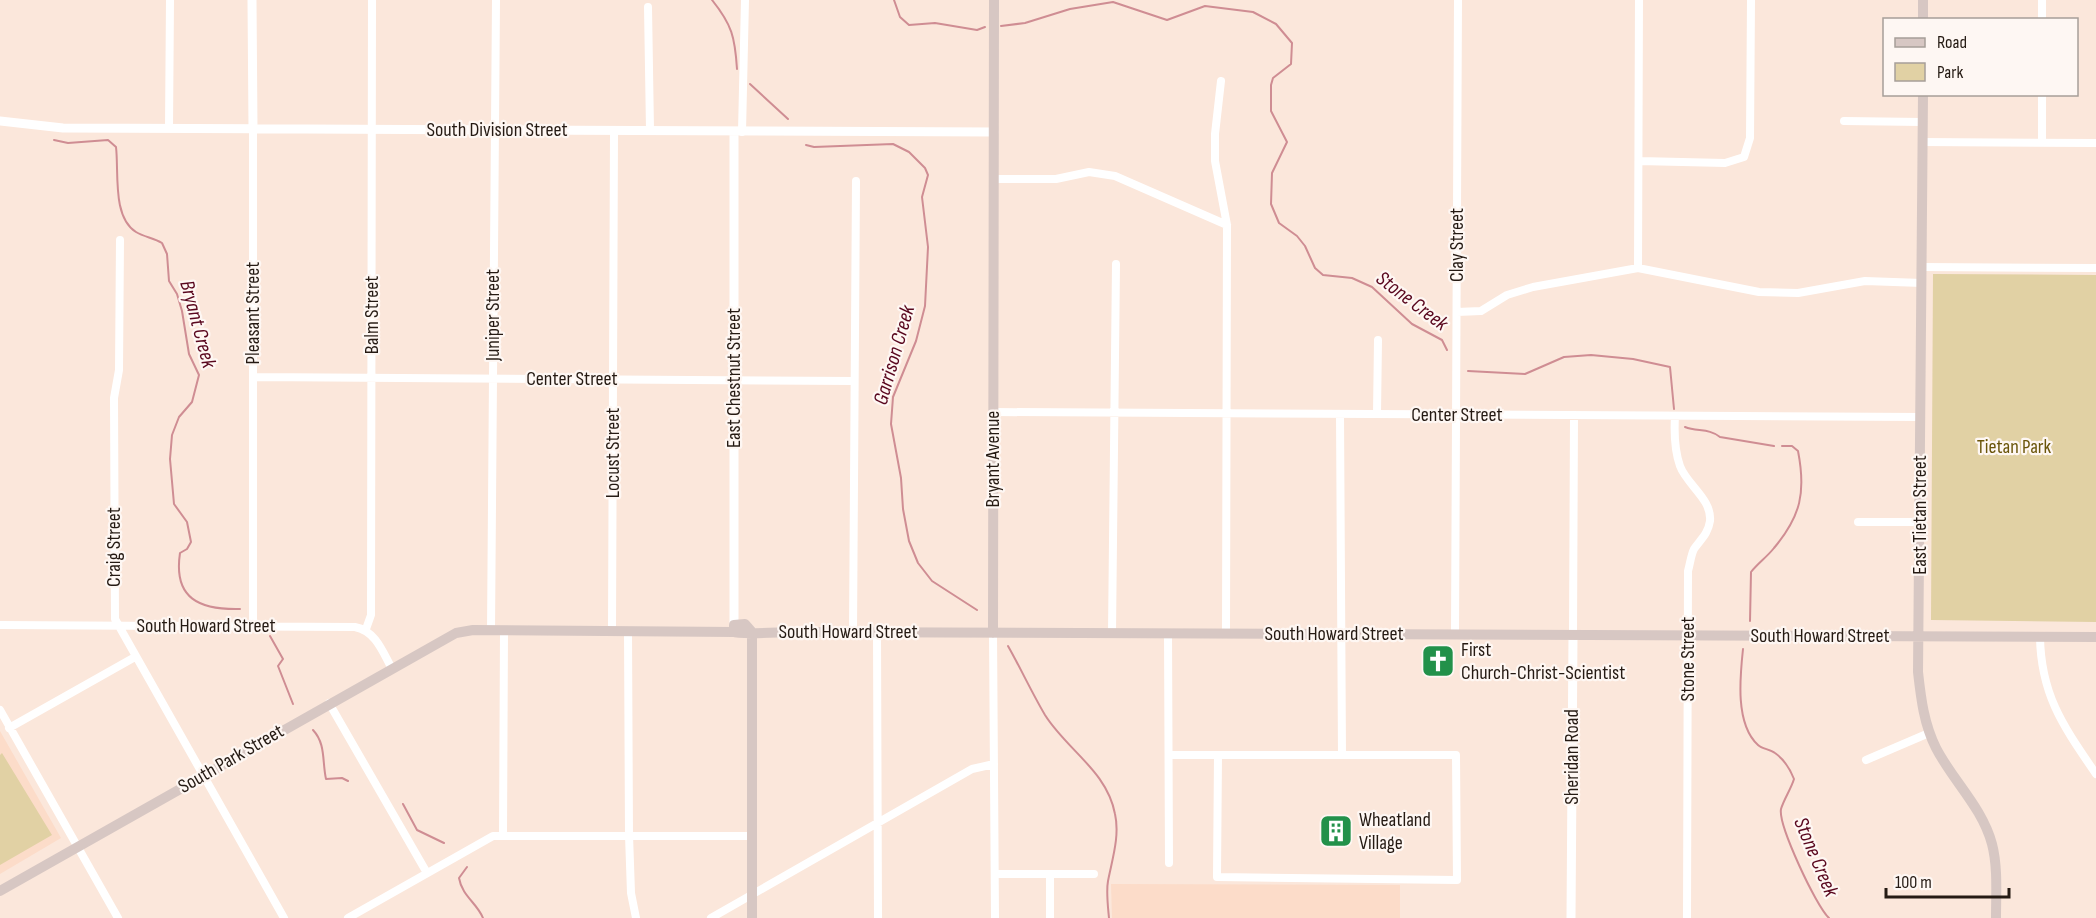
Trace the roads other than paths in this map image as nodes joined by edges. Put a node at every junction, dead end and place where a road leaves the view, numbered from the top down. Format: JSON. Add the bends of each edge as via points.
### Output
{"nodes":[{"id":1,"x":170,"y":0,"type":"edge"},
{"id":2,"x":252,"y":0,"type":"edge"},
{"id":3,"x":372,"y":0,"type":"edge"},
{"id":4,"x":496,"y":0,"type":"edge"},
{"id":5,"x":745,"y":0,"type":"edge"},
{"id":6,"x":994,"y":0,"type":"edge"},
{"id":7,"x":1458,"y":0,"type":"edge"},
{"id":8,"x":1639,"y":0,"type":"edge"},
{"id":9,"x":1751,"y":0,"type":"edge"},
{"id":10,"x":1923,"y":0,"type":"edge"},
{"id":11,"x":2042,"y":0,"type":"edge"},
{"id":12,"x":648,"y":7,"type":"dead end"},
{"id":13,"x":1923,"y":18,"type":"edge"},
{"id":14,"x":2042,"y":18,"type":"edge"},
{"id":15,"x":1221,"y":81,"type":"dead end"},
{"id":16,"x":1923,"y":96,"type":"edge"},
{"id":17,"x":2042,"y":96,"type":"edge"},
{"id":18,"x":0,"y":121,"type":"edge"},
{"id":19,"x":1844,"y":121,"type":"dead end"},
{"id":20,"x":1922,"y":122,"type":"junction"},
{"id":21,"x":169,"y":128,"type":"junction"},
{"id":22,"x":253,"y":129,"type":"junction"},
{"id":23,"x":372,"y":129,"type":"junction"},
{"id":24,"x":494,"y":130,"type":"junction"},
{"id":25,"x":651,"y":130,"type":"junction"},
{"id":26,"x":614,"y":131,"type":"junction"},
{"id":27,"x":738,"y":132,"type":"junction"},
{"id":28,"x":994,"y":132,"type":"junction"},
{"id":29,"x":1922,"y":142,"type":"junction"},
{"id":30,"x":2042,"y":143,"type":"junction"},
{"id":31,"x":2096,"y":143,"type":"edge"},
{"id":32,"x":1639,"y":161,"type":"junction"},
{"id":33,"x":994,"y":179,"type":"junction"},
{"id":34,"x":856,"y":181,"type":"dead end"},
{"id":35,"x":1227,"y":225,"type":"junction"},
{"id":36,"x":120,"y":240,"type":"dead end"},
{"id":37,"x":1116,"y":264,"type":"dead end"},
{"id":38,"x":1922,"y":267,"type":"junction"},
{"id":39,"x":1638,"y":268,"type":"junction"},
{"id":40,"x":2096,"y":268,"type":"edge"},
{"id":41,"x":1922,"y":283,"type":"junction"},
{"id":42,"x":1457,"y":312,"type":"junction"},
{"id":43,"x":1378,"y":340,"type":"dead end"},
{"id":44,"x":253,"y":377,"type":"junction"},
{"id":45,"x":372,"y":378,"type":"junction"},
{"id":46,"x":492,"y":379,"type":"junction"},
{"id":47,"x":613,"y":379,"type":"junction"},
{"id":48,"x":734,"y":380,"type":"junction"},
{"id":49,"x":854,"y":381,"type":"junction"},
{"id":50,"x":993,"y":412,"type":"junction"},
{"id":51,"x":1114,"y":413,"type":"junction"},
{"id":52,"x":1226,"y":414,"type":"junction"},
{"id":53,"x":1340,"y":414,"type":"junction"},
{"id":54,"x":1377,"y":414,"type":"junction"},
{"id":55,"x":1456,"y":415,"type":"junction"},
{"id":56,"x":1574,"y":415,"type":"junction"},
{"id":57,"x":1675,"y":416,"type":"junction"},
{"id":58,"x":1921,"y":417,"type":"junction"},
{"id":59,"x":1858,"y":522,"type":"dead end"},
{"id":60,"x":1920,"y":522,"type":"junction"},
{"id":61,"x":0,"y":625,"type":"edge"},
{"id":62,"x":117,"y":626,"type":"junction"},
{"id":63,"x":253,"y":626,"type":"junction"},
{"id":64,"x":734,"y":628,"type":"junction"},
{"id":65,"x":366,"y":629,"type":"junction"},
{"id":66,"x":491,"y":630,"type":"junction"},
{"id":67,"x":504,"y":630,"type":"junction"},
{"id":68,"x":612,"y":630,"type":"junction"},
{"id":69,"x":628,"y":631,"type":"junction"},
{"id":70,"x":752,"y":632,"type":"junction"},
{"id":71,"x":853,"y":632,"type":"junction"},
{"id":72,"x":877,"y":632,"type":"junction"},
{"id":73,"x":993,"y":633,"type":"junction"},
{"id":74,"x":1113,"y":633,"type":"junction"},
{"id":75,"x":1168,"y":633,"type":"junction"},
{"id":76,"x":1226,"y":634,"type":"junction"},
{"id":77,"x":1341,"y":634,"type":"junction"},
{"id":78,"x":1455,"y":635,"type":"junction"},
{"id":79,"x":1573,"y":635,"type":"junction"},
{"id":80,"x":1689,"y":636,"type":"junction"},
{"id":81,"x":1919,"y":637,"type":"junction"},
{"id":82,"x":2040,"y":637,"type":"junction"},
{"id":83,"x":2096,"y":637,"type":"edge"},
{"id":84,"x":135,"y":657,"type":"junction"},
{"id":85,"x":392,"y":667,"type":"junction"},
{"id":86,"x":329,"y":703,"type":"junction"},
{"id":87,"x":0,"y":711,"type":"edge"},
{"id":88,"x":9,"y":728,"type":"junction"},
{"id":89,"x":1929,"y":734,"type":"junction"},
{"id":90,"x":1169,"y":755,"type":"junction"},
{"id":91,"x":1218,"y":755,"type":"junction"},
{"id":92,"x":1342,"y":755,"type":"junction"},
{"id":93,"x":1866,"y":760,"type":"dead end"},
{"id":94,"x":994,"y":764,"type":"junction"},
{"id":95,"x":2096,"y":774,"type":"edge"},
{"id":96,"x":203,"y":775,"type":"junction"},
{"id":97,"x":878,"y":824,"type":"junction"},
{"id":98,"x":503,"y":834,"type":"junction"},
{"id":99,"x":629,"y":835,"type":"junction"},
{"id":100,"x":752,"y":836,"type":"junction"},
{"id":101,"x":78,"y":847,"type":"junction"},
{"id":102,"x":1169,"y":863,"type":"dead end"},
{"id":103,"x":427,"y":873,"type":"junction"},
{"id":104,"x":994,"y":874,"type":"junction"},
{"id":105,"x":1050,"y":874,"type":"junction"},
{"id":106,"x":1094,"y":874,"type":"dead end"},
{"id":107,"x":0,"y":891,"type":"edge"},
{"id":108,"x":752,"y":895,"type":"junction"},
{"id":109,"x":118,"y":918,"type":"edge"},
{"id":110,"x":284,"y":918,"type":"edge"},
{"id":111,"x":348,"y":918,"type":"edge"},
{"id":112,"x":636,"y":918,"type":"edge"},
{"id":113,"x":711,"y":918,"type":"edge"},
{"id":114,"x":752,"y":918,"type":"edge"},
{"id":115,"x":878,"y":918,"type":"edge"},
{"id":116,"x":995,"y":918,"type":"edge"},
{"id":117,"x":1050,"y":918,"type":"edge"},
{"id":118,"x":1571,"y":918,"type":"edge"},
{"id":119,"x":1687,"y":918,"type":"edge"},
{"id":120,"x":1996,"y":918,"type":"edge"}],
"edges":[{"from":1,"to":21,"type":"street"},
{"from":2,"to":22,"type":"street","name":"Pleasant Street"},
{"from":3,"to":23,"type":"street","name":"Balm Street"},
{"from":4,"to":24,"type":"street","name":"Juniper Street"},
{"from":5,"to":27,"type":"street","name":"East Chestnut Street"},
{"from":6,"to":28,"type":"main road","name":"Bryant Avenue"},
{"from":7,"to":42,"type":"street","name":"Clay Street"},
{"from":8,"to":32,"type":"street"},
{"from":9,"to":32,"type":"street","via":[[1750,138],[1744,157],[1725,163]]},
{"from":10,"to":13,"type":"main road"},
{"from":11,"to":14,"type":"street"},
{"from":12,"to":25,"type":"street"},
{"from":15,"to":35,"type":"street","via":[[1215,161]]},
{"from":16,"to":20,"type":"main road","name":"East Tietan Street"},
{"from":17,"to":30,"type":"street"},
{"from":18,"to":21,"type":"street","name":"South Division Street","via":[[63,128]]},
{"from":19,"to":20,"type":"street"},
{"from":20,"to":29,"type":"main road","name":"East Tietan Street"},
{"from":21,"to":22,"type":"street","name":"South Division Street"},
{"from":22,"to":23,"type":"street","name":"South Division Street"},
{"from":22,"to":44,"type":"street","name":"Pleasant Street"},
{"from":23,"to":24,"type":"street","name":"South Division Street"},
{"from":23,"to":45,"type":"street","name":"Balm Street"},
{"from":24,"to":26,"type":"street","name":"South Division Street"},
{"from":24,"to":46,"type":"street","name":"Juniper Street"},
{"from":25,"to":26,"type":"street","name":"South Division Street"},
{"from":25,"to":27,"type":"street","name":"South Division Street"},
{"from":26,"to":47,"type":"street","name":"Locust Street"},
{"from":27,"to":28,"type":"street","name":"South Division Street"},
{"from":27,"to":48,"type":"street","name":"East Chestnut Street"},
{"from":28,"to":33,"type":"main road","name":"Bryant Avenue"},
{"from":29,"to":30,"type":"street"},
{"from":29,"to":38,"type":"main road","name":"East Tietan Street"},
{"from":30,"to":31,"type":"street"},
{"from":32,"to":39,"type":"street"},
{"from":33,"to":35,"type":"street","via":[[1056,179],[1089,172],[1115,176]]},
{"from":33,"to":50,"type":"main road","name":"Bryant Avenue"},
{"from":34,"to":49,"type":"street"},
{"from":35,"to":52,"type":"street"},
{"from":36,"to":62,"type":"street","name":"Craig Street","via":[[120,370],[114,398]]},
{"from":37,"to":51,"type":"street"},
{"from":38,"to":40,"type":"street"},
{"from":38,"to":41,"type":"main road","name":"East Tietan Street"},
{"from":39,"to":41,"type":"street","via":[[1759,292],[1798,293],[1865,281]]},
{"from":39,"to":42,"type":"street","via":[[1533,287],[1507,295],[1481,311]]},
{"from":41,"to":58,"type":"main road","name":"East Tietan Street"},
{"from":42,"to":55,"type":"street","name":"Clay Street"},
{"from":43,"to":54,"type":"street"},
{"from":44,"to":45,"type":"street","name":"Center Street"},
{"from":44,"to":63,"type":"street","name":"Pleasant Street"},
{"from":45,"to":46,"type":"street","name":"Center Street"},
{"from":45,"to":65,"type":"street","name":"Balm Street","via":[[370,615]]},
{"from":46,"to":47,"type":"street","name":"Center Street"},
{"from":46,"to":66,"type":"street","name":"Juniper Street"},
{"from":47,"to":48,"type":"street","name":"Center Street"},
{"from":47,"to":68,"type":"street","name":"Locust Street"},
{"from":48,"to":49,"type":"street","name":"Center Street"},
{"from":48,"to":64,"type":"street","name":"East Chestnut Street"},
{"from":49,"to":71,"type":"street"},
{"from":50,"to":51,"type":"street","name":"Center Street"},
{"from":50,"to":73,"type":"main road","name":"Bryant Avenue"},
{"from":51,"to":52,"type":"street","name":"Center Street"},
{"from":51,"to":74,"type":"street"},
{"from":52,"to":53,"type":"street","name":"Center Street"},
{"from":52,"to":76,"type":"street"},
{"from":53,"to":54,"type":"street","name":"Center Street"},
{"from":53,"to":77,"type":"street"},
{"from":54,"to":55,"type":"street","name":"Center Street"},
{"from":55,"to":56,"type":"street","name":"Center Street"},
{"from":55,"to":78,"type":"street","name":"Clay Street"},
{"from":56,"to":57,"type":"street","name":"Center Street"},
{"from":56,"to":79,"type":"street","name":"Sheridan Road"},
{"from":57,"to":58,"type":"street","name":"Center Street"},
{"from":57,"to":80,"type":"street","name":"Stone Street","via":[[1674,443],[1680,466],[1687,481],[1703,497],[1710,519],[1706,534],[1693,551],[1688,571]]},
{"from":58,"to":60,"type":"main road","name":"East Tietan Street"},
{"from":59,"to":60,"type":"street"},
{"from":60,"to":81,"type":"main road","name":"East Tietan Street"},
{"from":61,"to":62,"type":"street","name":"South Howard Street"},
{"from":62,"to":63,"type":"street","name":"South Howard Street"},
{"from":62,"to":84,"type":"street","name":"Craig Street"},
{"from":63,"to":65,"type":"street","name":"South Howard Street"},
{"from":64,"to":69,"type":"main road"},
{"from":64,"to":70,"type":"main road","via":[[740,622]]},
{"from":65,"to":85,"type":"street"},
{"from":66,"to":67,"type":"main road"},
{"from":66,"to":85,"type":"main road","name":"South Park Street","via":[[463,631],[441,639]]},
{"from":67,"to":68,"type":"main road"},
{"from":67,"to":98,"type":"street"},
{"from":68,"to":69,"type":"main road"},
{"from":69,"to":99,"type":"street"},
{"from":70,"to":71,"type":"main road","name":"South Howard Street"},
{"from":70,"to":100,"type":"main road"},
{"from":71,"to":72,"type":"main road","name":"South Howard Street"},
{"from":72,"to":73,"type":"main road","name":"South Howard Street"},
{"from":72,"to":97,"type":"street"},
{"from":73,"to":74,"type":"main road","name":"South Howard Street"},
{"from":73,"to":94,"type":"street","name":"Bryant Avenue"},
{"from":74,"to":75,"type":"main road","name":"South Howard Street"},
{"from":75,"to":76,"type":"main road","name":"South Howard Street"},
{"from":75,"to":90,"type":"street"},
{"from":76,"to":77,"type":"main road","name":"South Howard Street"},
{"from":77,"to":78,"type":"main road","name":"South Howard Street"},
{"from":77,"to":92,"type":"street"},
{"from":78,"to":79,"type":"main road","name":"South Howard Street"},
{"from":79,"to":80,"type":"main road","name":"South Howard Street"},
{"from":79,"to":118,"type":"street","name":"Sheridan Road"},
{"from":80,"to":81,"type":"main road","name":"South Howard Street"},
{"from":80,"to":119,"type":"street","name":"Stone Street"},
{"from":81,"to":82,"type":"main road","name":"South Howard Street"},
{"from":81,"to":89,"type":"main road","name":"East Tietan Street","via":[[1919,684]]},
{"from":82,"to":83,"type":"main road","name":"South Howard Street"},
{"from":82,"to":95,"type":"street","via":[[2040,666],[2050,701]]},
{"from":84,"to":88,"type":"street"},
{"from":84,"to":96,"type":"street","name":"Craig Street"},
{"from":85,"to":86,"type":"main road","name":"South Park Street"},
{"from":86,"to":96,"type":"main road","name":"South Park Street"},
{"from":86,"to":103,"type":"street"},
{"from":87,"to":88,"type":"street"},
{"from":88,"to":101,"type":"street"},
{"from":89,"to":93,"type":"street"},
{"from":89,"to":120,"type":"main road","name":"East Tietan Street","via":[[1982,818],[1992,845]]},
{"from":90,"to":91,"type":"street"},
{"from":90,"to":102,"type":"street"},
{"from":91,"to":92,"type":"street"},
{"from":91,"to":92,"type":"street","via":[[1217,878],[1457,880],[1456,755]]},
{"from":94,"to":97,"type":"street","via":[[972,769]]},
{"from":94,"to":104,"type":"street","name":"Bryant Avenue"},
{"from":96,"to":101,"type":"main road","name":"South Park Street"},
{"from":96,"to":110,"type":"street","name":"Craig Street"},
{"from":97,"to":108,"type":"street"},
{"from":97,"to":115,"type":"street"},
{"from":98,"to":99,"type":"street"},
{"from":98,"to":103,"type":"street","via":[[486,839]]},
{"from":99,"to":100,"type":"street"},
{"from":99,"to":112,"type":"street"},
{"from":100,"to":108,"type":"main road"},
{"from":101,"to":107,"type":"main road","name":"South Park Street"},
{"from":101,"to":109,"type":"street"},
{"from":103,"to":111,"type":"street"},
{"from":104,"to":105,"type":"street"},
{"from":104,"to":116,"type":"street","name":"Bryant Avenue"},
{"from":105,"to":106,"type":"street"},
{"from":105,"to":117,"type":"street"},
{"from":108,"to":113,"type":"street"},
{"from":108,"to":114,"type":"main road"}]}
